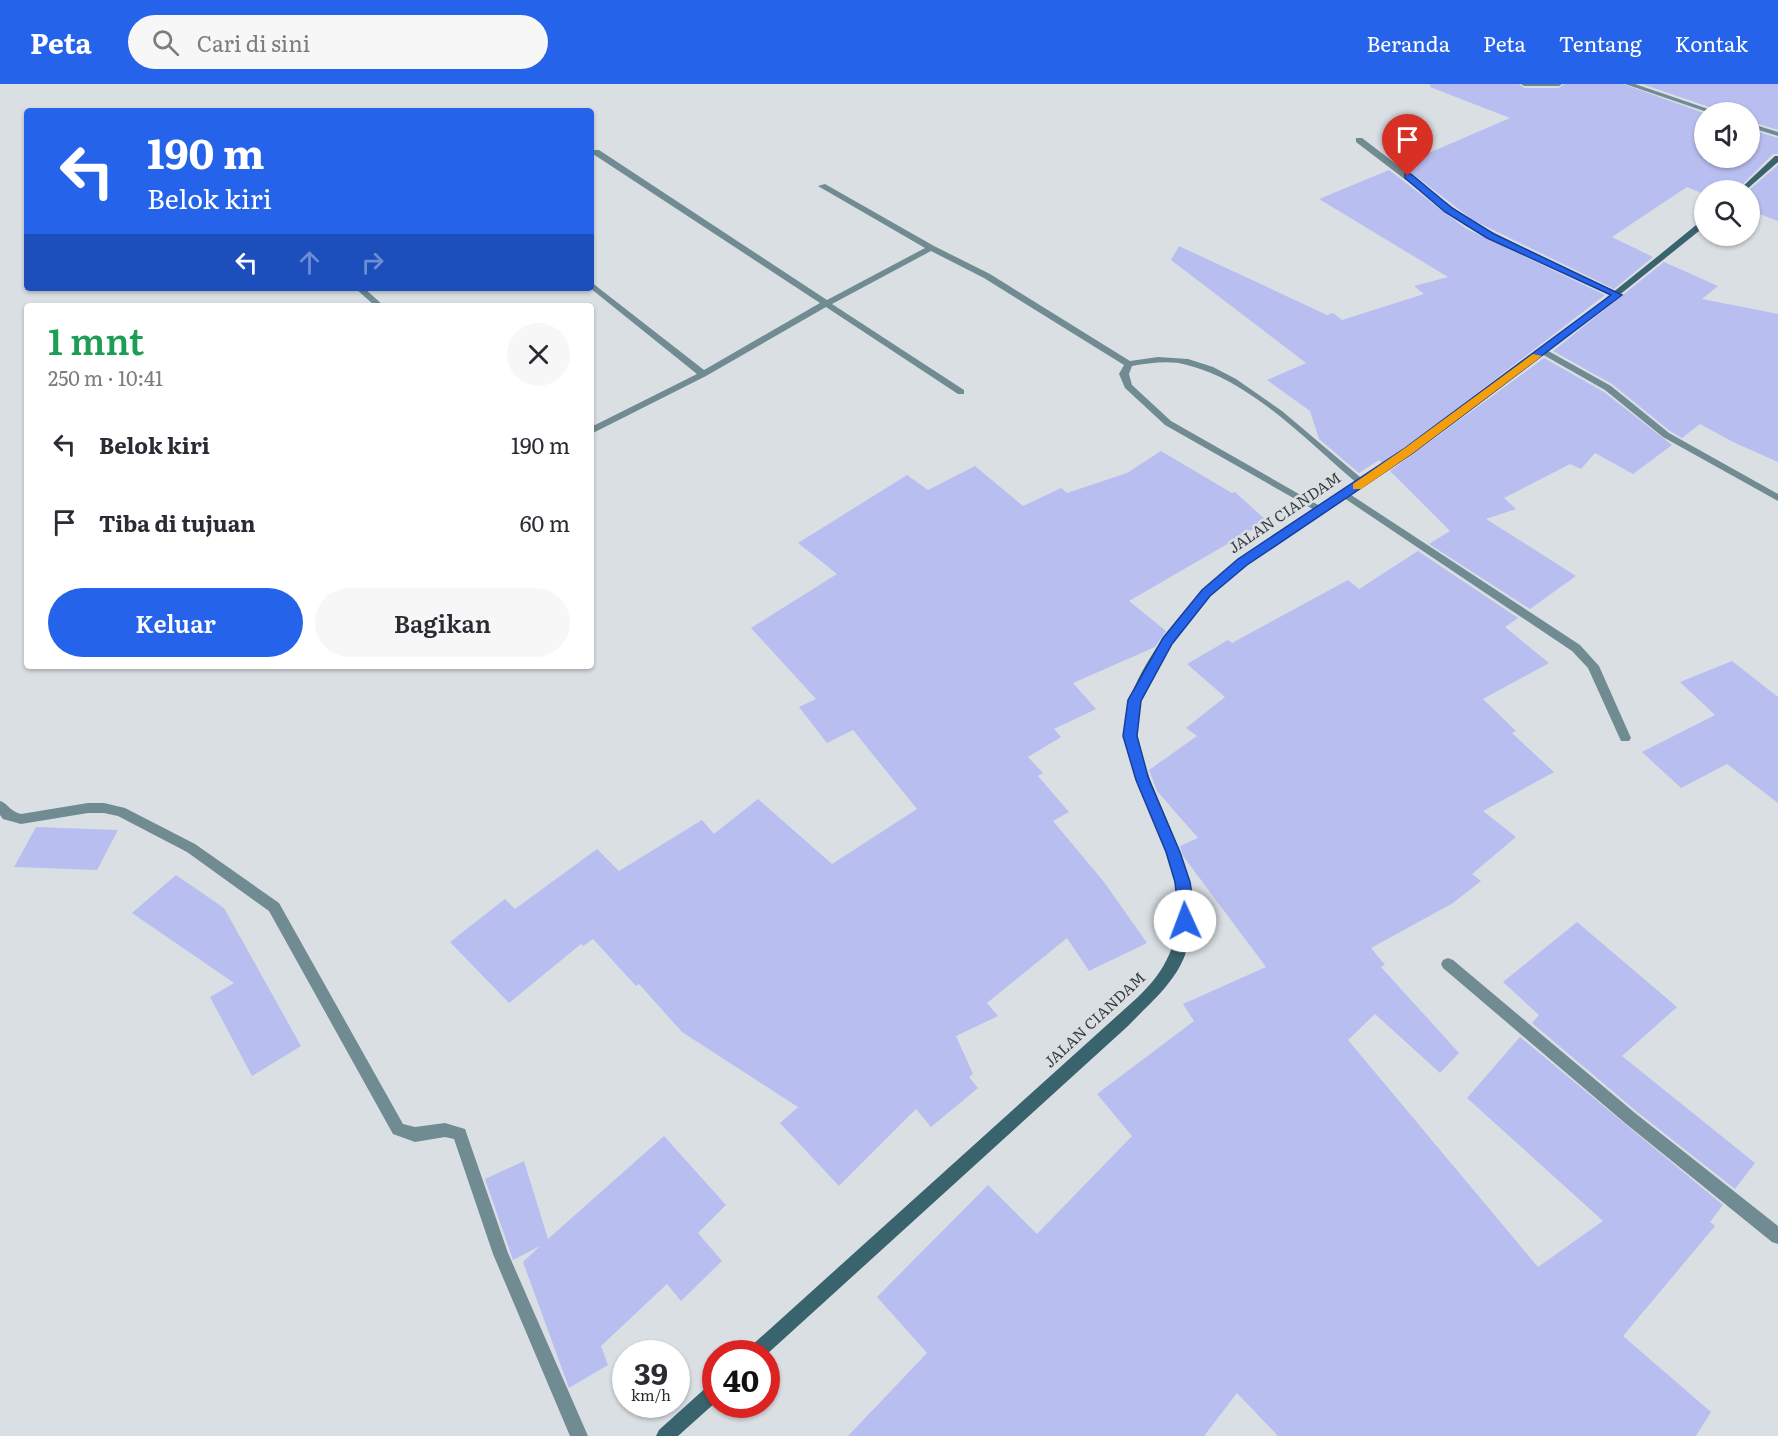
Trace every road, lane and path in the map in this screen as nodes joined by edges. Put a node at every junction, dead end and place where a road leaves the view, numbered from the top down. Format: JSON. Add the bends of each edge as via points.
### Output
{"nodes":[{"id":1,"x":1524,"y":84,"type":"edge"},
{"id":2,"x":1559,"y":84,"type":"edge"},
{"id":3,"x":1628,"y":84,"type":"edge"},
{"id":4,"x":1694,"y":106,"type":"edge"},
{"id":5,"x":1760,"y":128,"type":"edge"},
{"id":6,"x":1778,"y":134,"type":"edge"},
{"id":7,"x":1359,"y":140,"type":"dead end"},
{"id":8,"x":596,"y":152,"type":"dead end"},
{"id":9,"x":1778,"y":158,"type":"edge"},
{"id":10,"x":1753,"y":180,"type":"edge"},
{"id":11,"x":822,"y":186,"type":"dead end"},
{"id":12,"x":1694,"y":231,"type":"edge"},
{"id":13,"x":931,"y":248,"type":"junction"},
{"id":14,"x":594,"y":287,"type":"edge"},
{"id":15,"x":362,"y":291,"type":"edge"},
{"id":16,"x":1617,"y":295,"type":"junction"},
{"id":17,"x":376,"y":303,"type":"edge"},
{"id":18,"x":827,"y":303,"type":"junction"},
{"id":19,"x":1543,"y":351,"type":"junction"},
{"id":20,"x":1128,"y":364,"type":"junction"},
{"id":21,"x":703,"y":374,"type":"junction"},
{"id":22,"x":961,"y":392,"type":"dead end"},
{"id":23,"x":594,"y":429,"type":"edge"},
{"id":24,"x":1362,"y":483,"type":"junction"},
{"id":25,"x":1345,"y":494,"type":"junction"},
{"id":26,"x":1778,"y":498,"type":"edge"},
{"id":27,"x":1322,"y":510,"type":"junction"},
{"id":28,"x":1625,"y":738,"type":"dead end"},
{"id":29,"x":0,"y":806,"type":"edge"},
{"id":30,"x":1448,"y":964,"type":"dead end"},
{"id":31,"x":1778,"y":1236,"type":"edge"},
{"id":32,"x":770,"y":1340,"type":"edge"},
{"id":33,"x":702,"y":1403,"type":"edge"},
{"id":34,"x":579,"y":1436,"type":"edge"},
{"id":35,"x":665,"y":1436,"type":"edge"}],
"edges":[{"from":1,"to":2,"type":"street"},
{"from":3,"to":4,"type":"street"},
{"from":5,"to":6,"type":"street"},
{"from":7,"to":16,"type":"street","via":[[1469,224]]},
{"from":8,"to":18,"type":"street"},
{"from":9,"to":10,"type":"street"},
{"from":11,"to":13,"type":"street"},
{"from":12,"to":16,"type":"street","name":"JALAN CIANDAM"},
{"from":13,"to":18,"type":"street"},
{"from":13,"to":20,"type":"street","via":[[987,276]]},
{"from":14,"to":21,"type":"street"},
{"from":15,"to":17,"type":"street"},
{"from":16,"to":19,"type":"street","name":"JALAN CIANDAM"},
{"from":18,"to":21,"type":"street"},
{"from":18,"to":22,"type":"street"},
{"from":19,"to":24,"type":"street","name":"JALAN CIANDAM"},
{"from":19,"to":26,"type":"street","via":[[1608,388],[1666,435]]},
{"from":20,"to":24,"type":"street","via":[[1149,359],[1188,362],[1220,374],[1254,395]]},
{"from":20,"to":27,"type":"street","via":[[1124,374],[1128,386],[1168,423]]},
{"from":21,"to":23,"type":"street"},
{"from":24,"to":25,"type":"street","name":"JALAN CIANDAM"},
{"from":25,"to":27,"type":"street","name":"JALAN CIANDAM"},
{"from":25,"to":28,"type":"street","via":[[1576,648],[1593,666]]},
{"from":27,"to":32,"type":"street","name":"JALAN CIANDAM","via":[[1243,562],[1206,593],[1168,641],[1134,700],[1130,736],[1134,753],[1173,852],[1187,908],[1179,954],[1162,981],[1123,1021]]},
{"from":29,"to":34,"type":"street","via":[[7,814],[21,819],[87,808],[121,812],[191,849],[274,907],[398,1129],[411,1136],[449,1129],[460,1134],[501,1254]]},
{"from":30,"to":31,"type":"street","via":[[1630,1118]]},
{"from":33,"to":35,"type":"street"}]}
